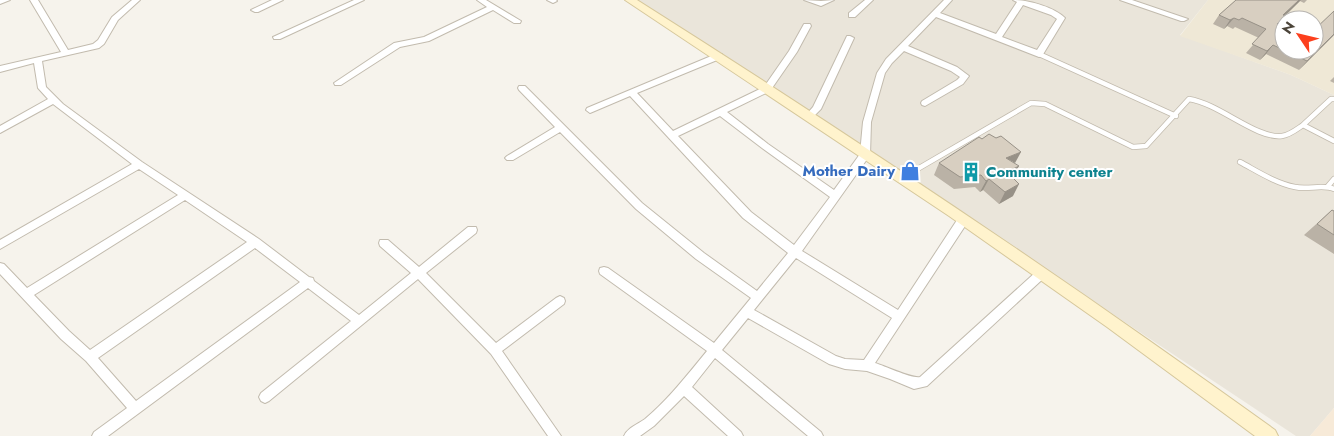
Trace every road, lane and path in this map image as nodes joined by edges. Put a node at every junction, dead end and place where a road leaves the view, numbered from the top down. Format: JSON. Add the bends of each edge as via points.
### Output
{"nodes":[{"id":1,"x":6,"y":0,"type":"edge"},
{"id":2,"x":34,"y":0,"type":"edge"},
{"id":3,"x":136,"y":0,"type":"edge"},
{"id":4,"x":279,"y":0,"type":"edge"},
{"id":5,"x":360,"y":0,"type":"edge"},
{"id":6,"x":630,"y":0,"type":"edge"},
{"id":7,"x":808,"y":0,"type":"edge"},
{"id":8,"x":830,"y":0,"type":"edge"},
{"id":9,"x":869,"y":0,"type":"edge"},
{"id":10,"x":948,"y":0,"type":"edge"},
{"id":11,"x":1020,"y":0,"type":"edge"},
{"id":12,"x":1124,"y":0,"type":"edge"},
{"id":13,"x":0,"y":2,"type":"edge"},
{"id":14,"x":488,"y":3,"type":"edge"},
{"id":15,"x":255,"y":10,"type":"dead end"},
{"id":16,"x":934,"y":13,"type":"junction"},
{"id":17,"x":852,"y":15,"type":"dead end"},
{"id":18,"x":1184,"y":20,"type":"dead end"},
{"id":19,"x":517,"y":21,"type":"dead end"},
{"id":20,"x":807,"y":26,"type":"dead end"},
{"id":21,"x":277,"y":37,"type":"dead end"},
{"id":22,"x":850,"y":38,"type":"dead end"},
{"id":23,"x":998,"y":38,"type":"junction"},
{"id":24,"x":902,"y":47,"type":"junction"},
{"id":25,"x":66,"y":53,"type":"junction"},
{"id":26,"x":1039,"y":54,"type":"junction"},
{"id":27,"x":719,"y":56,"type":"junction"},
{"id":28,"x":38,"y":60,"type":"junction"},
{"id":29,"x":0,"y":69,"type":"edge"},
{"id":30,"x":338,"y":83,"type":"dead end"},
{"id":31,"x":522,"y":88,"type":"dead end"},
{"id":32,"x":767,"y":89,"type":"junction"},
{"id":33,"x":632,"y":93,"type":"junction"},
{"id":34,"x":1334,"y":99,"type":"edge"},
{"id":35,"x":54,"y":100,"type":"junction"},
{"id":36,"x":925,"y":103,"type":"dead end"},
{"id":37,"x":590,"y":110,"type":"dead end"},
{"id":38,"x":721,"y":112,"type":"junction"},
{"id":39,"x":808,"y":116,"type":"junction"},
{"id":40,"x":1176,"y":116,"type":"junction"},
{"id":41,"x":1303,"y":124,"type":"junction"},
{"id":42,"x":561,"y":127,"type":"junction"},
{"id":43,"x":0,"y":130,"type":"edge"},
{"id":44,"x":671,"y":136,"type":"junction"},
{"id":45,"x":1334,"y":141,"type":"edge"},
{"id":46,"x":865,"y":154,"type":"junction"},
{"id":47,"x":510,"y":158,"type":"dead end"},
{"id":48,"x":1240,"y":162,"type":"dead end"},
{"id":49,"x":139,"y":164,"type":"junction"},
{"id":50,"x":901,"y":178,"type":"junction"},
{"id":51,"x":1334,"y":179,"type":"edge"},
{"id":52,"x":1328,"y":186,"type":"junction"},
{"id":53,"x":1334,"y":189,"type":"edge"},
{"id":54,"x":185,"y":195,"type":"junction"},
{"id":55,"x":836,"y":196,"type":"junction"},
{"id":56,"x":963,"y":220,"type":"junction"},
{"id":57,"x":472,"y":230,"type":"dead end"},
{"id":58,"x":256,"y":242,"type":"junction"},
{"id":59,"x":384,"y":243,"type":"dead end"},
{"id":60,"x":0,"y":245,"type":"edge"},
{"id":61,"x":795,"y":252,"type":"junction"},
{"id":62,"x":0,"y":267,"type":"edge"},
{"id":63,"x":604,"y":271,"type":"dead end"},
{"id":64,"x":419,"y":273,"type":"junction"},
{"id":65,"x":1040,"y":274,"type":"junction"},
{"id":66,"x":309,"y":281,"type":"junction"},
{"id":67,"x":26,"y":295,"type":"junction"},
{"id":68,"x":757,"y":297,"type":"junction"},
{"id":69,"x":560,"y":301,"type":"dead end"},
{"id":70,"x":746,"y":310,"type":"junction"},
{"id":71,"x":899,"y":316,"type":"junction"},
{"id":72,"x":359,"y":321,"type":"junction"},
{"id":73,"x":495,"y":350,"type":"junction"},
{"id":74,"x":714,"y":350,"type":"junction"},
{"id":75,"x":90,"y":357,"type":"junction"},
{"id":76,"x":867,"y":366,"type":"junction"},
{"id":77,"x":684,"y":388,"type":"junction"},
{"id":78,"x":265,"y":397,"type":"dead end"},
{"id":79,"x":136,"y":408,"type":"junction"},
{"id":80,"x":98,"y":436,"type":"edge"},
{"id":81,"x":556,"y":436,"type":"edge"},
{"id":82,"x":630,"y":436,"type":"edge"},
{"id":83,"x":736,"y":436,"type":"edge"},
{"id":84,"x":817,"y":436,"type":"edge"},
{"id":85,"x":1269,"y":436,"type":"edge"}],
"edges":[{"from":1,"to":13,"type":"street"},
{"from":2,"to":25,"type":"street"},
{"from":3,"to":25,"type":"street","via":[[115,18],[96,46]]},
{"from":4,"to":15,"type":"street"},
{"from":5,"to":21,"type":"street"},
{"from":6,"to":27,"type":"street"},
{"from":7,"to":8,"type":"street","via":[[821,4]]},
{"from":9,"to":17,"type":"street"},
{"from":10,"to":16,"type":"street"},
{"from":11,"to":23,"type":"street"},
{"from":11,"to":26,"type":"street","via":[[1061,18]]},
{"from":12,"to":18,"type":"street"},
{"from":14,"to":19,"type":"street"},
{"from":14,"to":30,"type":"street","via":[[426,39],[397,45]]},
{"from":16,"to":23,"type":"street"},
{"from":16,"to":24,"type":"street"},
{"from":20,"to":32,"type":"street"},
{"from":22,"to":39,"type":"street","via":[[817,109]]},
{"from":23,"to":26,"type":"street"},
{"from":24,"to":36,"type":"street","via":[[964,76],[960,82]]},
{"from":24,"to":46,"type":"street","via":[[881,73],[868,122]]},
{"from":25,"to":28,"type":"street"},
{"from":26,"to":40,"type":"lane"},
{"from":27,"to":32,"type":"street"},
{"from":27,"to":33,"type":"street"},
{"from":28,"to":29,"type":"street"},
{"from":28,"to":35,"type":"street","via":[[42,88]]},
{"from":31,"to":42,"type":"street"},
{"from":32,"to":38,"type":"street"},
{"from":32,"to":39,"type":"street"},
{"from":33,"to":37,"type":"street"},
{"from":33,"to":44,"type":"street"},
{"from":34,"to":41,"type":"lane"},
{"from":35,"to":43,"type":"street"},
{"from":35,"to":49,"type":"street"},
{"from":38,"to":44,"type":"street"},
{"from":38,"to":55,"type":"street"},
{"from":39,"to":46,"type":"street"},
{"from":40,"to":41,"type":"lane","via":[[1190,99],[1196,99],[1276,136],[1289,134]]},
{"from":40,"to":50,"type":"lane","via":[[1141,148],[1045,104],[1031,102]]},
{"from":41,"to":45,"type":"lane"},
{"from":42,"to":47,"type":"street"},
{"from":42,"to":68,"type":"street","via":[[639,206]]},
{"from":44,"to":61,"type":"street","via":[[747,215]]},
{"from":46,"to":50,"type":"street"},
{"from":46,"to":55,"type":"street"},
{"from":48,"to":52,"type":"lane","via":[[1291,188],[1314,190]]},
{"from":49,"to":54,"type":"street"},
{"from":49,"to":60,"type":"street"},
{"from":50,"to":56,"type":"street"},
{"from":51,"to":52,"type":"lane"},
{"from":52,"to":53,"type":"lane"},
{"from":54,"to":58,"type":"street"},
{"from":54,"to":67,"type":"street"},
{"from":55,"to":61,"type":"street"},
{"from":56,"to":65,"type":"street"},
{"from":56,"to":71,"type":"street"},
{"from":57,"to":64,"type":"street"},
{"from":58,"to":66,"type":"street"},
{"from":58,"to":75,"type":"street"},
{"from":59,"to":64,"type":"street"},
{"from":61,"to":68,"type":"street"},
{"from":61,"to":71,"type":"street"},
{"from":62,"to":67,"type":"street"},
{"from":63,"to":74,"type":"street"},
{"from":64,"to":72,"type":"street"},
{"from":64,"to":73,"type":"street"},
{"from":65,"to":76,"type":"street","via":[[923,382],[914,384]]},
{"from":65,"to":85,"type":"street"},
{"from":66,"to":72,"type":"street"},
{"from":66,"to":79,"type":"street"},
{"from":67,"to":75,"type":"street"},
{"from":68,"to":70,"type":"street"},
{"from":69,"to":73,"type":"street"},
{"from":70,"to":74,"type":"street"},
{"from":70,"to":76,"type":"street","via":[[833,360]]},
{"from":71,"to":76,"type":"street"},
{"from":72,"to":78,"type":"street"},
{"from":73,"to":81,"type":"street"},
{"from":74,"to":77,"type":"street"},
{"from":74,"to":84,"type":"street"},
{"from":75,"to":79,"type":"street"},
{"from":77,"to":82,"type":"street","via":[[650,422]]},
{"from":77,"to":83,"type":"street"},
{"from":79,"to":80,"type":"street"}]}
